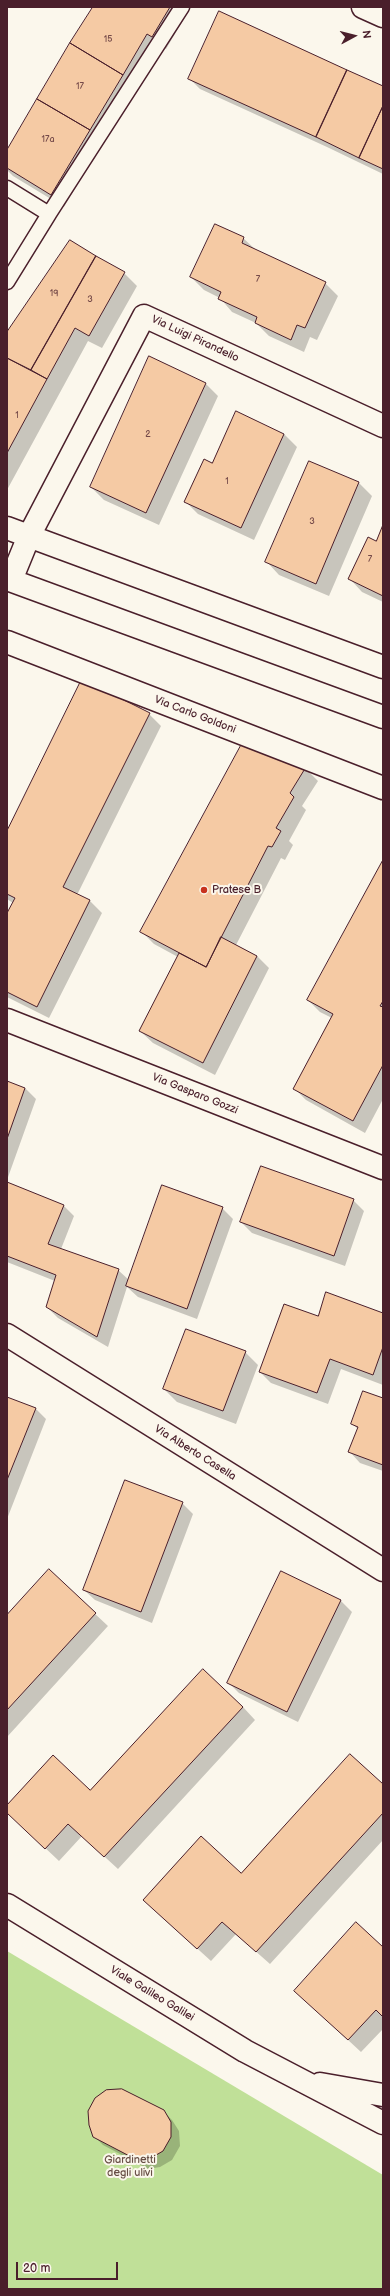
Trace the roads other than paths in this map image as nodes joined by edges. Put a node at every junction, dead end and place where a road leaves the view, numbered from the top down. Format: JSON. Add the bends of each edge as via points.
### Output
{"nodes":[{"id":1,"x":182,"y":7,"type":"edge"},
{"id":2,"x":363,"y":7,"type":"edge"},
{"id":3,"x":383,"y":16,"type":"edge"},
{"id":4,"x":7,"y":188,"type":"edge"},
{"id":5,"x":49,"y":214,"type":"junction"},
{"id":6,"x":7,"y":282,"type":"edge"},
{"id":7,"x":383,"y":426,"type":"edge"},
{"id":8,"x":7,"y":528,"type":"edge"},
{"id":9,"x":29,"y":536,"type":"junction"},
{"id":10,"x":9,"y":579,"type":"edge"},
{"id":11,"x":7,"y":642,"type":"edge"},
{"id":12,"x":383,"y":667,"type":"edge"},
{"id":13,"x":383,"y":716,"type":"edge"},
{"id":14,"x":383,"y":788,"type":"edge"},
{"id":15,"x":7,"y":1020,"type":"edge"},
{"id":16,"x":383,"y":1168,"type":"edge"},
{"id":17,"x":7,"y":1335,"type":"edge"},
{"id":18,"x":383,"y":1570,"type":"edge"},
{"id":19,"x":7,"y":1905,"type":"edge"},
{"id":20,"x":300,"y":2081,"type":"junction"},
{"id":21,"x":383,"y":2095,"type":"edge"},
{"id":22,"x":383,"y":2123,"type":"edge"}],
"edges":[{"from":1,"to":5,"type":"lane"},
{"from":2,"to":3,"type":"street"},
{"from":4,"to":5,"type":"lane"},
{"from":5,"to":6,"type":"lane"},
{"from":7,"to":9,"type":"street","name":"Via Luigi Pirandello","via":[[144,316]]},
{"from":8,"to":9,"type":"street"},
{"from":9,"to":10,"type":"street"},
{"from":9,"to":12,"type":"street"},
{"from":10,"to":13,"type":"street"},
{"from":11,"to":14,"type":"street","name":"Via Carlo Goldoni"},
{"from":15,"to":16,"type":"street","name":"Via Gasparo Gozzi"},
{"from":17,"to":18,"type":"street","name":"Via Alberto Casella"},
{"from":19,"to":20,"type":"street","name":"Viale Galileo Galilei","via":[[245,2051]]},
{"from":20,"to":21,"type":"street","name":"Viale Galileo Galilei"},
{"from":20,"to":22,"type":"street","name":"Viale Galileo Galilei"}]}
